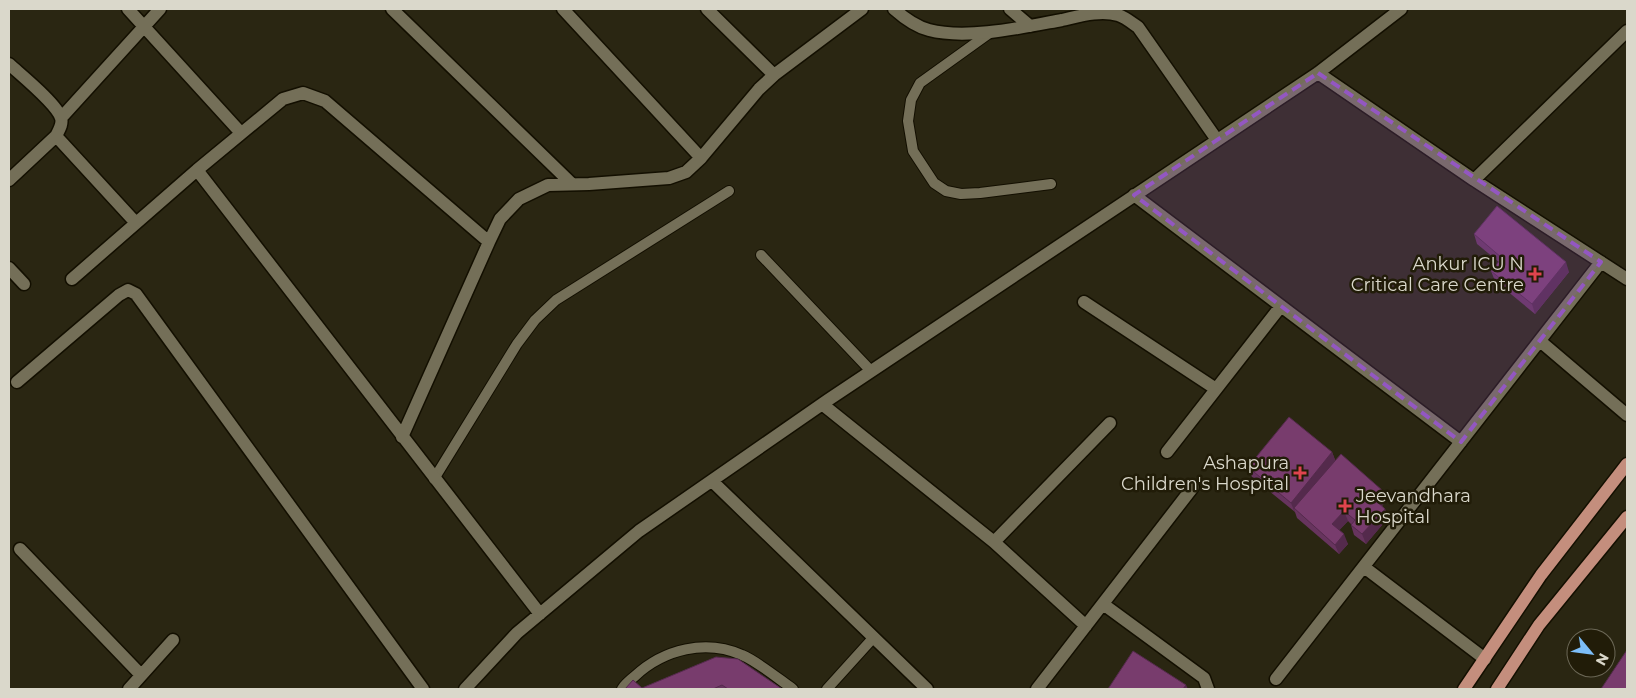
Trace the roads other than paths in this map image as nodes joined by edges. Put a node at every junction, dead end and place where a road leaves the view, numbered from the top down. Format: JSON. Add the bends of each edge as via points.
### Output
{"nodes":[{"id":1,"x":128,"y":9,"type":"edge"},
{"id":2,"x":160,"y":9,"type":"edge"},
{"id":3,"x":392,"y":9,"type":"edge"},
{"id":4,"x":563,"y":9,"type":"edge"},
{"id":5,"x":707,"y":9,"type":"edge"},
{"id":6,"x":862,"y":9,"type":"edge"},
{"id":7,"x":894,"y":9,"type":"edge"},
{"id":8,"x":1010,"y":9,"type":"edge"},
{"id":9,"x":1401,"y":9,"type":"edge"},
{"id":10,"x":1123,"y":12,"type":"edge"},
{"id":11,"x":144,"y":26,"type":"junction"},
{"id":12,"x":1030,"y":26,"type":"junction"},
{"id":13,"x":992,"y":31,"type":"junction"},
{"id":14,"x":1627,"y":31,"type":"edge"},
{"id":15,"x":9,"y":64,"type":"edge"},
{"id":16,"x":1318,"y":73,"type":"junction"},
{"id":17,"x":774,"y":75,"type":"junction"},
{"id":18,"x":61,"y":118,"type":"junction"},
{"id":19,"x":241,"y":133,"type":"junction"},
{"id":20,"x":56,"y":136,"type":"junction"},
{"id":21,"x":1217,"y":140,"type":"junction"},
{"id":22,"x":701,"y":158,"type":"junction"},
{"id":23,"x":197,"y":170,"type":"junction"},
{"id":24,"x":9,"y":180,"type":"edge"},
{"id":25,"x":1474,"y":180,"type":"junction"},
{"id":26,"x":572,"y":184,"type":"junction"},
{"id":27,"x":1051,"y":184,"type":"dead end"},
{"id":28,"x":729,"y":191,"type":"dead end"},
{"id":29,"x":1134,"y":195,"type":"junction"},
{"id":30,"x":136,"y":223,"type":"junction"},
{"id":31,"x":489,"y":242,"type":"junction"},
{"id":32,"x":761,"y":255,"type":"dead end"},
{"id":33,"x":1601,"y":262,"type":"junction"},
{"id":34,"x":9,"y":268,"type":"edge"},
{"id":35,"x":72,"y":279,"type":"dead end"},
{"id":36,"x":1627,"y":279,"type":"edge"},
{"id":37,"x":24,"y":284,"type":"dead end"},
{"id":38,"x":1084,"y":302,"type":"dead end"},
{"id":39,"x":1281,"y":306,"type":"junction"},
{"id":40,"x":1540,"y":341,"type":"junction"},
{"id":41,"x":871,"y":371,"type":"junction"},
{"id":42,"x":17,"y":382,"type":"dead end"},
{"id":43,"x":1216,"y":390,"type":"junction"},
{"id":44,"x":822,"y":404,"type":"junction"},
{"id":45,"x":1627,"y":415,"type":"edge"},
{"id":46,"x":1110,"y":423,"type":"dead end"},
{"id":47,"x":402,"y":437,"type":"junction"},
{"id":48,"x":1461,"y":442,"type":"junction"},
{"id":49,"x":1167,"y":452,"type":"dead end"},
{"id":50,"x":1627,"y":464,"type":"edge"},
{"id":51,"x":434,"y":478,"type":"junction"},
{"id":52,"x":712,"y":481,"type":"junction"},
{"id":53,"x":1193,"y":487,"type":"dead end"},
{"id":54,"x":1627,"y":517,"type":"edge"},
{"id":55,"x":994,"y":542,"type":"junction"},
{"id":56,"x":20,"y":549,"type":"dead end"},
{"id":57,"x":1364,"y":567,"type":"junction"},
{"id":58,"x":1103,"y":604,"type":"junction"},
{"id":59,"x":540,"y":614,"type":"junction"},
{"id":60,"x":1086,"y":626,"type":"junction"},
{"id":61,"x":874,"y":637,"type":"junction"},
{"id":62,"x":173,"y":640,"type":"dead end"},
{"id":63,"x":1485,"y":658,"type":"junction"},
{"id":64,"x":141,"y":675,"type":"junction"},
{"id":65,"x":1276,"y":679,"type":"dead end"},
{"id":66,"x":129,"y":689,"type":"edge"},
{"id":67,"x":423,"y":689,"type":"edge"},
{"id":68,"x":465,"y":689,"type":"edge"},
{"id":69,"x":622,"y":689,"type":"edge"},
{"id":70,"x":794,"y":689,"type":"edge"},
{"id":71,"x":827,"y":689,"type":"edge"},
{"id":72,"x":928,"y":689,"type":"edge"},
{"id":73,"x":1037,"y":689,"type":"edge"},
{"id":74,"x":1208,"y":689,"type":"edge"},
{"id":75,"x":1464,"y":689,"type":"edge"},
{"id":76,"x":1497,"y":689,"type":"edge"}],
"edges":[{"from":1,"to":11,"type":"street"},
{"from":2,"to":11,"type":"street"},
{"from":3,"to":26,"type":"street"},
{"from":4,"to":22,"type":"street"},
{"from":5,"to":17,"type":"street"},
{"from":6,"to":17,"type":"street"},
{"from":7,"to":13,"type":"street","via":[[928,30],[956,34]]},
{"from":8,"to":12,"type":"street"},
{"from":9,"to":16,"type":"street"},
{"from":10,"to":12,"type":"street","via":[[1092,14]]},
{"from":10,"to":21,"type":"street","via":[[1138,27]]},
{"from":11,"to":18,"type":"street"},
{"from":11,"to":19,"type":"street"},
{"from":12,"to":13,"type":"street"},
{"from":13,"to":27,"type":"lane","via":[[920,83],[911,100],[908,122],[913,151],[934,183],[946,191],[980,193]]},
{"from":14,"to":25,"type":"street"},
{"from":15,"to":18,"type":"street","via":[[54,106]]},
{"from":16,"to":21,"type":"street"},
{"from":16,"to":25,"type":"street"},
{"from":17,"to":22,"type":"street","via":[[758,89]]},
{"from":18,"to":20,"type":"street"},
{"from":19,"to":23,"type":"street"},
{"from":19,"to":31,"type":"street","via":[[283,99],[303,93],[325,100]]},
{"from":20,"to":24,"type":"street"},
{"from":20,"to":30,"type":"street"},
{"from":21,"to":29,"type":"street"},
{"from":22,"to":26,"type":"street","via":[[686,172],[670,178]]},
{"from":23,"to":30,"type":"street"},
{"from":23,"to":47,"type":"street"},
{"from":25,"to":33,"type":"street"},
{"from":26,"to":31,"type":"street","via":[[548,185],[519,199],[500,219]]},
{"from":28,"to":51,"type":"lane","via":[[556,300],[535,320]]},
{"from":29,"to":39,"type":"street"},
{"from":29,"to":41,"type":"street"},
{"from":30,"to":35,"type":"street"},
{"from":31,"to":47,"type":"street"},
{"from":32,"to":41,"type":"lane"},
{"from":33,"to":36,"type":"street"},
{"from":33,"to":40,"type":"street"},
{"from":34,"to":37,"type":"street"},
{"from":38,"to":43,"type":"street"},
{"from":39,"to":43,"type":"street"},
{"from":39,"to":48,"type":"street"},
{"from":40,"to":45,"type":"street"},
{"from":40,"to":48,"type":"street"},
{"from":41,"to":44,"type":"street"},
{"from":42,"to":67,"type":"street","via":[[119,295],[128,290],[136,294]]},
{"from":43,"to":49,"type":"street"},
{"from":44,"to":52,"type":"street"},
{"from":44,"to":55,"type":"street"},
{"from":46,"to":55,"type":"street"},
{"from":47,"to":51,"type":"street"},
{"from":48,"to":57,"type":"street"},
{"from":50,"to":63,"type":"main road","via":[[1541,575]]},
{"from":51,"to":59,"type":"street"},
{"from":52,"to":59,"type":"street","via":[[639,531]]},
{"from":52,"to":61,"type":"street"},
{"from":53,"to":58,"type":"street"},
{"from":54,"to":76,"type":"main road","via":[[1539,625]]},
{"from":55,"to":60,"type":"street"},
{"from":56,"to":64,"type":"street"},
{"from":57,"to":63,"type":"street"},
{"from":57,"to":65,"type":"street"},
{"from":58,"to":60,"type":"street"},
{"from":58,"to":74,"type":"street","via":[[1204,678]]},
{"from":59,"to":68,"type":"street","via":[[517,633]]},
{"from":60,"to":73,"type":"street"},
{"from":61,"to":71,"type":"lane"},
{"from":61,"to":72,"type":"street"},
{"from":62,"to":64,"type":"street"},
{"from":63,"to":75,"type":"main road"},
{"from":64,"to":66,"type":"street"},
{"from":69,"to":70,"type":"lane","via":[[646,666],[670,654],[718,647],[744,655]]}]}
